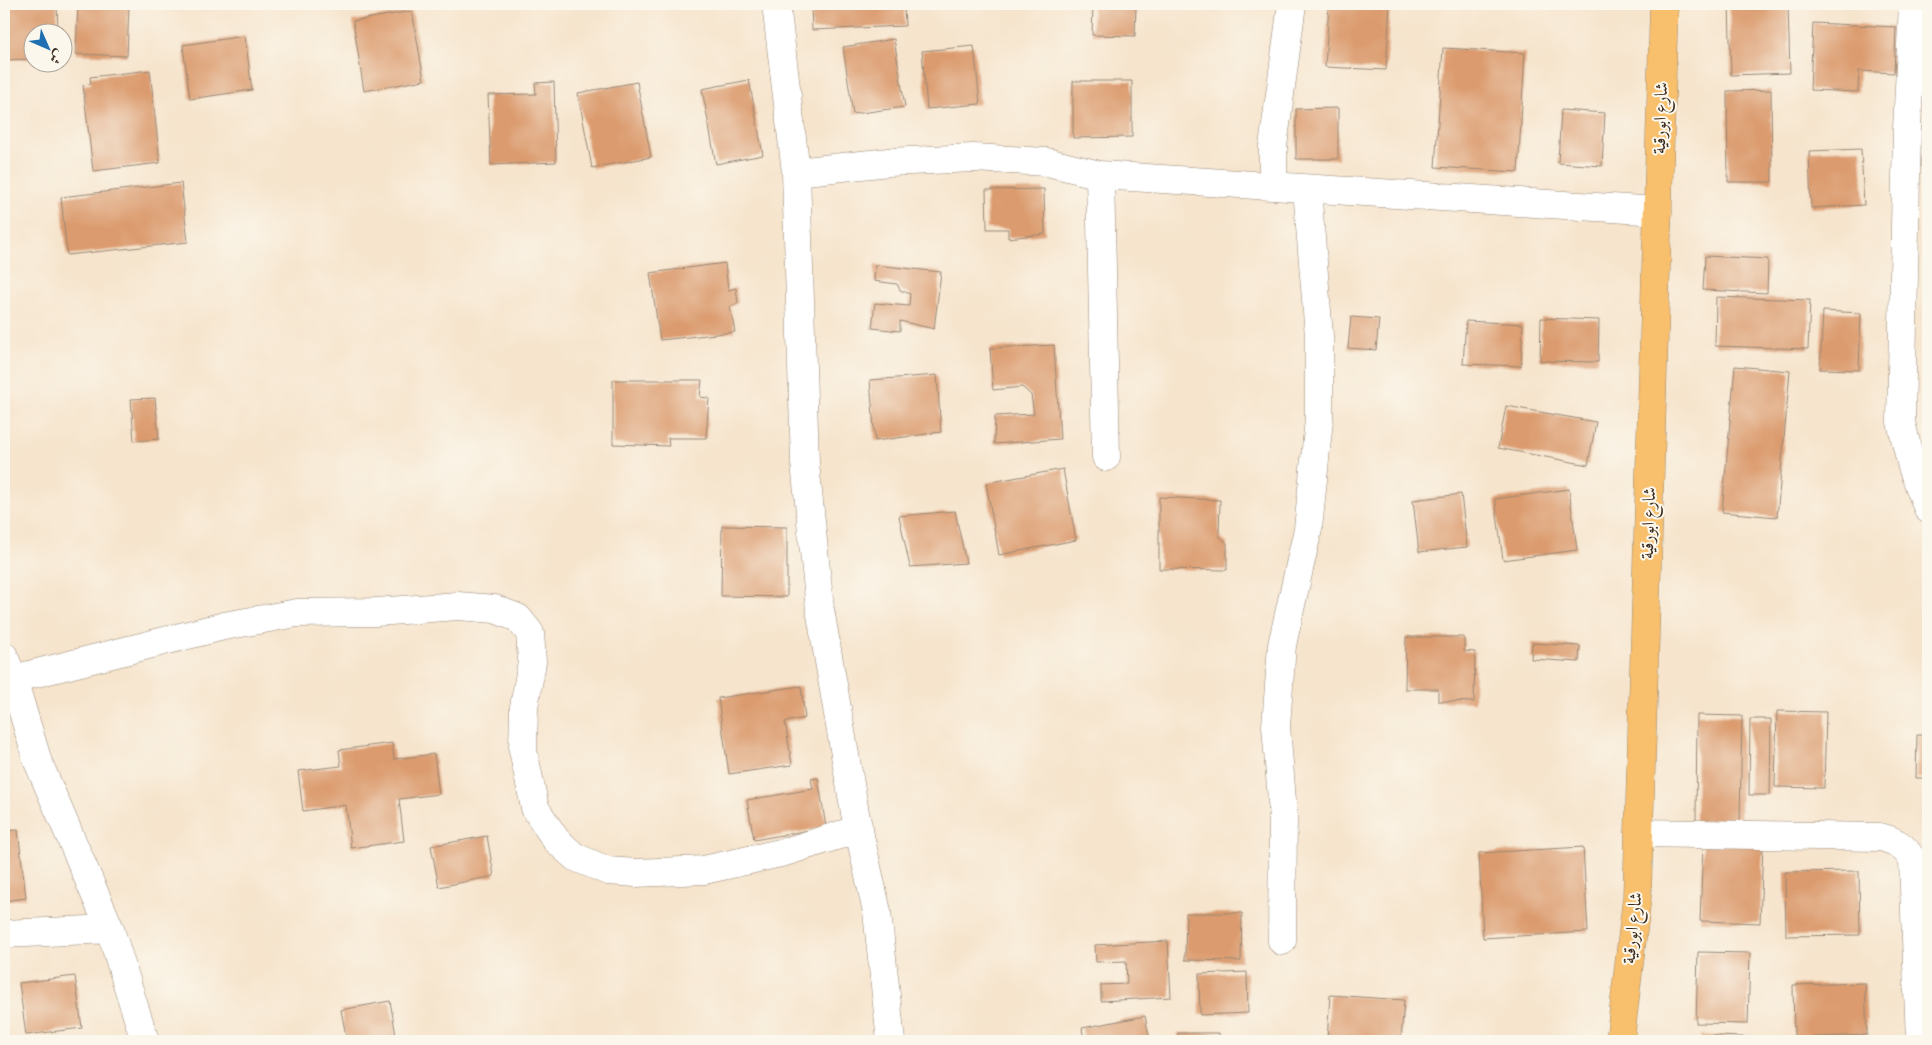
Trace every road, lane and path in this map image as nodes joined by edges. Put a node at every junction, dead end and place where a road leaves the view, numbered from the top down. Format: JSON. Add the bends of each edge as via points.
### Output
{"nodes":[{"id":1,"x":776,"y":4,"type":"edge"},
{"id":2,"x":1292,"y":4,"type":"edge"},
{"id":3,"x":1664,"y":4,"type":"edge"},
{"id":4,"x":1913,"y":4,"type":"edge"},
{"id":5,"x":796,"y":172,"type":"junction"},
{"id":6,"x":1100,"y":175,"type":"junction"},
{"id":7,"x":1273,"y":186,"type":"junction"},
{"id":8,"x":1307,"y":189,"type":"junction"},
{"id":9,"x":1658,"y":211,"type":"junction"},
{"id":10,"x":1106,"y":457,"type":"dead end"},
{"id":11,"x":1920,"y":467,"type":"edge"},
{"id":12,"x":1928,"y":509,"type":"edge"},
{"id":13,"x":7,"y":671,"type":"edge"},
{"id":14,"x":859,"y":829,"type":"junction"},
{"id":15,"x":1639,"y":833,"type":"junction"},
{"id":16,"x":110,"y":929,"type":"junction"},
{"id":17,"x":4,"y":934,"type":"edge"},
{"id":18,"x":1282,"y":941,"type":"dead end"},
{"id":19,"x":145,"y":1041,"type":"edge"},
{"id":20,"x":891,"y":1041,"type":"edge"},
{"id":21,"x":1620,"y":1041,"type":"edge"},
{"id":22,"x":1920,"y":1041,"type":"edge"}],
"edges":[{"from":1,"to":5,"type":"street"},
{"from":2,"to":7,"type":"street","via":[[1273,147]]},
{"from":3,"to":9,"type":"main road","name":"شارع ابورقية"},
{"from":4,"to":11,"type":"street","via":[[1901,422]]},
{"from":5,"to":6,"type":"street","via":[[889,162],[973,158],[1047,162]]},
{"from":5,"to":14,"type":"street","via":[[806,462],[820,609]]},
{"from":6,"to":7,"type":"street"},
{"from":6,"to":10,"type":"street"},
{"from":7,"to":8,"type":"street"},
{"from":8,"to":9,"type":"street"},
{"from":8,"to":18,"type":"street","via":[[1318,336],[1320,419],[1308,529],[1282,645],[1276,726],[1282,812]]},
{"from":9,"to":15,"type":"main road","name":"شارع ابورقية"},
{"from":11,"to":12,"type":"street"},
{"from":13,"to":14,"type":"street","via":[[297,613],[458,606],[494,609],[518,618],[530,633],[532,662],[524,708],[523,750],[535,808],[556,840],[575,857],[608,871],[704,870],[785,852]]},
{"from":13,"to":16,"type":"street","via":[[38,762]]},
{"from":14,"to":20,"type":"street","via":[[877,912]]},
{"from":15,"to":21,"type":"main road","name":"شارع ابورقية","via":[[1636,897]]},
{"from":15,"to":22,"type":"street","via":[[1880,837],[1903,846],[1913,861]]},
{"from":16,"to":17,"type":"street"},
{"from":16,"to":19,"type":"street"}]}
